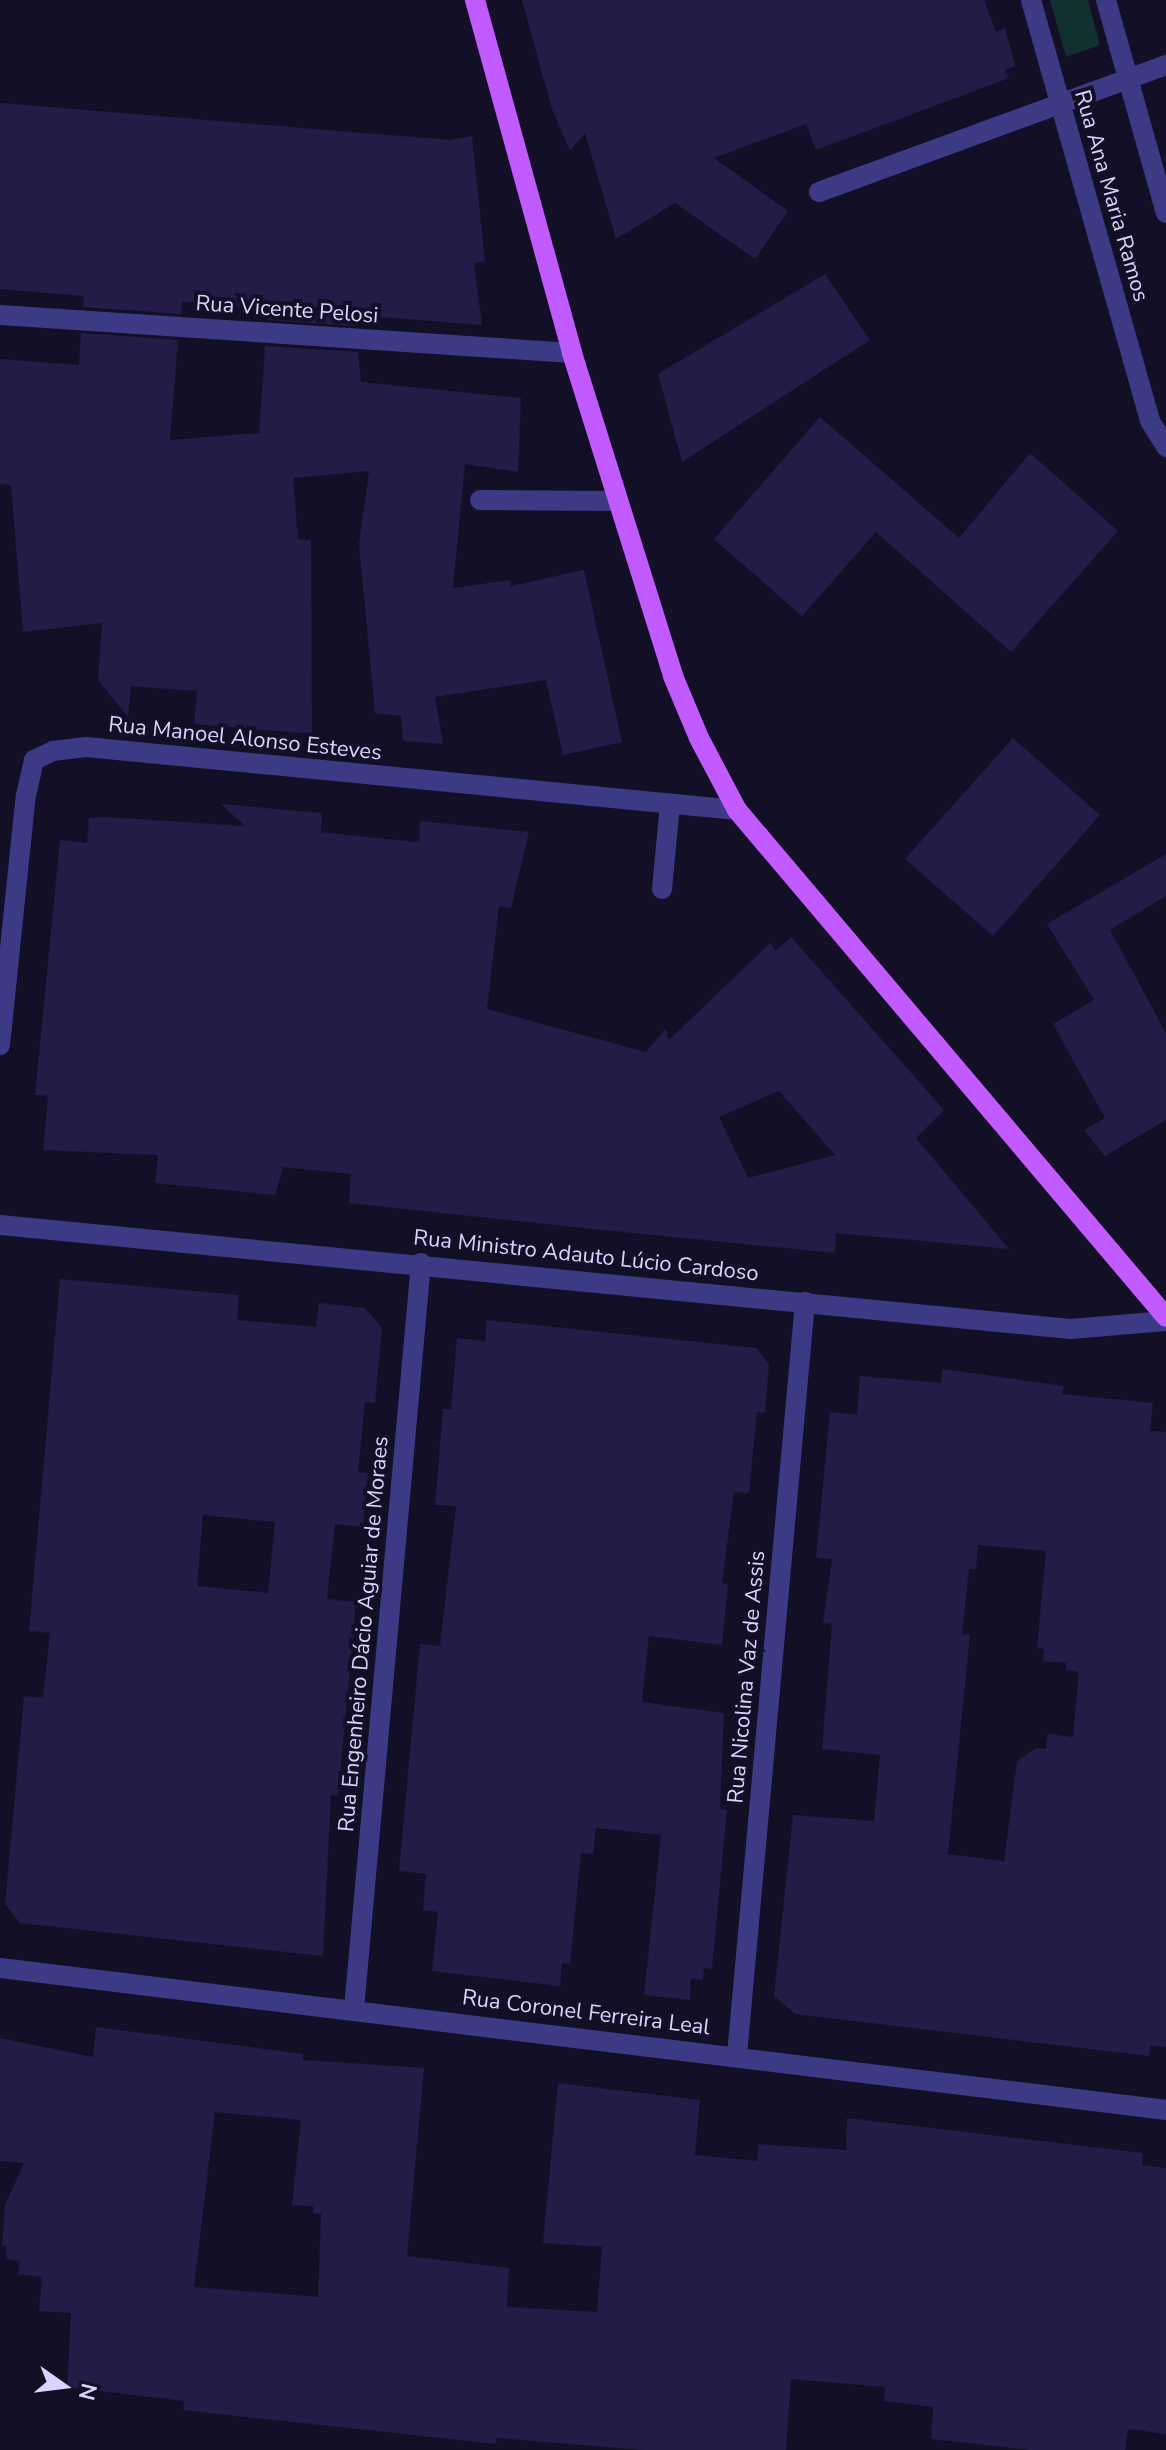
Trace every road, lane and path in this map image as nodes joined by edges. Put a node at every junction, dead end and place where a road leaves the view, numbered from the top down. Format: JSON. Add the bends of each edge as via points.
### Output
{"nodes":[{"id":1,"x":475,"y":0,"type":"edge"},
{"id":2,"x":1031,"y":0,"type":"edge"},
{"id":3,"x":1106,"y":0,"type":"edge"},
{"id":4,"x":1166,"y":65,"type":"edge"},
{"id":5,"x":1129,"y":78,"type":"junction"},
{"id":6,"x":1061,"y":104,"type":"junction"},
{"id":7,"x":819,"y":192,"type":"dead end"},
{"id":8,"x":1166,"y":213,"type":"edge"},
{"id":9,"x":0,"y":315,"type":"edge"},
{"id":10,"x":572,"y":353,"type":"junction"},
{"id":11,"x":1166,"y":447,"type":"edge"},
{"id":12,"x":480,"y":500,"type":"dead end"},
{"id":13,"x":617,"y":501,"type":"junction"},
{"id":14,"x":670,"y":804,"type":"junction"},
{"id":15,"x":737,"y":810,"type":"junction"},
{"id":16,"x":662,"y":889,"type":"dead end"},
{"id":17,"x":0,"y":1045,"type":"edge"},
{"id":18,"x":0,"y":1225,"type":"edge"},
{"id":19,"x":421,"y":1263,"type":"junction"},
{"id":20,"x":805,"y":1302,"type":"junction"},
{"id":21,"x":1166,"y":1319,"type":"edge"},
{"id":22,"x":0,"y":1968,"type":"edge"},
{"id":23,"x":354,"y":2009,"type":"junction"},
{"id":24,"x":737,"y":2055,"type":"junction"},
{"id":25,"x":1166,"y":2110,"type":"edge"}],
"edges":[{"from":1,"to":10,"type":"main road"},
{"from":2,"to":6,"type":"street","name":"Rua Ana Maria Ramos"},
{"from":3,"to":5,"type":"street"},
{"from":4,"to":5,"type":"street"},
{"from":5,"to":6,"type":"street"},
{"from":5,"to":8,"type":"street"},
{"from":6,"to":7,"type":"street"},
{"from":6,"to":11,"type":"street","name":"Rua Ana Maria Ramos","via":[[1150,421]]},
{"from":9,"to":10,"type":"street","name":"Rua Vicente Pelosi"},
{"from":10,"to":13,"type":"main road"},
{"from":12,"to":13,"type":"street"},
{"from":13,"to":15,"type":"main road","via":[[673,676]]},
{"from":14,"to":15,"type":"street","name":"Rua Manoel Alonso Esteves"},
{"from":14,"to":16,"type":"street"},
{"from":14,"to":17,"type":"street","name":"Rua Manoel Alonso Esteves","via":[[86,747],[53,751],[34,760],[26,795]]},
{"from":15,"to":21,"type":"main road"},
{"from":18,"to":19,"type":"street","name":"Rua Ministro Adauto Lúcio Cardoso"},
{"from":19,"to":20,"type":"street","name":"Rua Ministro Adauto Lúcio Cardoso"},
{"from":19,"to":23,"type":"street","name":"Rua Engenheiro Dácio Aguiar de Moraes"},
{"from":20,"to":21,"type":"street","name":"Rua Ministro Adauto Lúcio Cardoso","via":[[1071,1329]]},
{"from":20,"to":24,"type":"street","name":"Rua Nicolina Vaz de Assis"},
{"from":22,"to":23,"type":"street","name":"Rua Coronel Ferreira Leal"},
{"from":23,"to":24,"type":"street","name":"Rua Coronel Ferreira Leal"},
{"from":24,"to":25,"type":"street","name":"Rua Coronel Ferreira Leal"}]}
